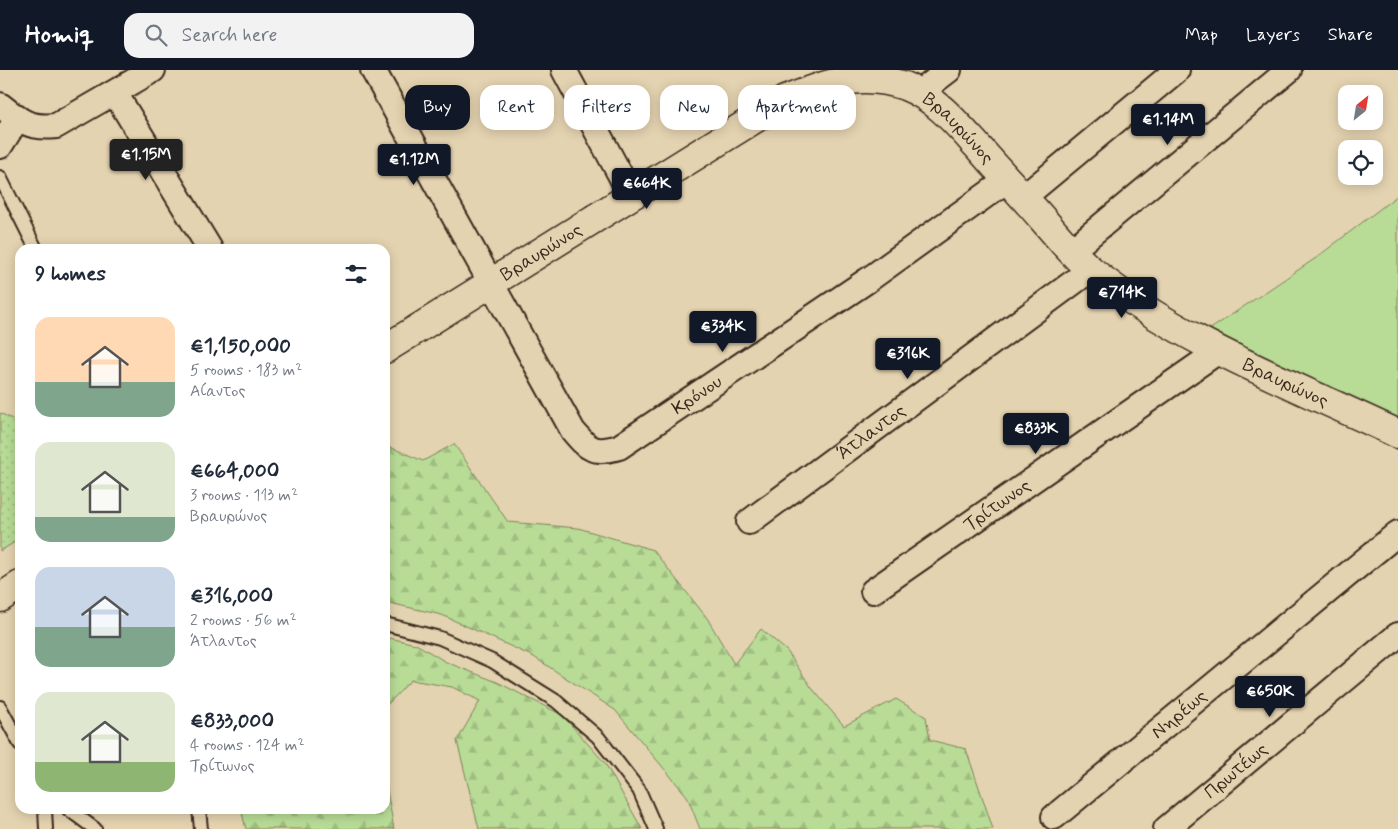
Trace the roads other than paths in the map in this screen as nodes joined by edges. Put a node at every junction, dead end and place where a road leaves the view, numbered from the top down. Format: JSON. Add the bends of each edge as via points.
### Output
{"nodes":[{"id":1,"x":153,"y":70,"type":"edge"},
{"id":2,"x":373,"y":70,"type":"edge"},
{"id":3,"x":564,"y":70,"type":"edge"},
{"id":4,"x":949,"y":70,"type":"edge"},
{"id":5,"x":1177,"y":70,"type":"edge"},
{"id":6,"x":1289,"y":70,"type":"edge"},
{"id":7,"x":875,"y":74,"type":"edge"},
{"id":8,"x":920,"y":93,"type":"junction"},
{"id":9,"x":115,"y":94,"type":"junction"},
{"id":10,"x":9,"y":112,"type":"edge"},
{"id":11,"x":0,"y":146,"type":"edge"},
{"id":12,"x":0,"y":178,"type":"edge"},
{"id":13,"x":1016,"y":189,"type":"junction"},
{"id":14,"x":630,"y":195,"type":"junction"},
{"id":15,"x":33,"y":244,"type":"edge"},
{"id":16,"x":207,"y":244,"type":"edge"},
{"id":17,"x":1071,"y":251,"type":"junction"},
{"id":18,"x":1090,"y":270,"type":"junction"},
{"id":19,"x":489,"y":283,"type":"junction"},
{"id":20,"x":390,"y":346,"type":"edge"},
{"id":21,"x":1220,"y":350,"type":"junction"},
{"id":22,"x":1398,"y":434,"type":"edge"},
{"id":23,"x":749,"y":522,"type":"dead end"},
{"id":24,"x":1398,"y":533,"type":"edge"},
{"id":25,"x":15,"y":589,"type":"edge"},
{"id":26,"x":873,"y":591,"type":"dead end"},
{"id":27,"x":0,"y":598,"type":"edge"},
{"id":28,"x":390,"y":625,"type":"edge"},
{"id":29,"x":1398,"y":635,"type":"edge"},
{"id":30,"x":0,"y":707,"type":"edge"},
{"id":31,"x":15,"y":735,"type":"edge"},
{"id":32,"x":45,"y":814,"type":"edge"},
{"id":33,"x":75,"y":814,"type":"edge"},
{"id":34,"x":200,"y":814,"type":"edge"},
{"id":35,"x":1054,"y":817,"type":"dead end"},
{"id":36,"x":46,"y":829,"type":"edge"},
{"id":37,"x":95,"y":829,"type":"edge"},
{"id":38,"x":201,"y":829,"type":"edge"},
{"id":39,"x":656,"y":829,"type":"edge"},
{"id":40,"x":1166,"y":829,"type":"edge"}],
"edges":[{"from":1,"to":9,"type":"street"},
{"from":2,"to":19,"type":"street","name":"Κρόνου"},
{"from":3,"to":14,"type":"street"},
{"from":4,"to":8,"type":"street"},
{"from":5,"to":13,"type":"street","name":"Κρόνου"},
{"from":6,"to":17,"type":"street"},
{"from":7,"to":8,"type":"main road","name":"Βραυρώνος"},
{"from":7,"to":14,"type":"main road","name":"Βραυρώνος","via":[[824,84],[785,100]]},
{"from":8,"to":13,"type":"main road","name":"Βραυρώνος","via":[[948,115]]},
{"from":9,"to":10,"type":"street","via":[[56,126],[37,128]]},
{"from":9,"to":16,"type":"street"},
{"from":10,"to":11,"type":"street"},
{"from":12,"to":15,"type":"lane"},
{"from":13,"to":17,"type":"main road","name":"Βραυρώνος"},
{"from":13,"to":19,"type":"street","name":"Κρόνου","via":[[868,280],[619,447],[602,452],[587,447],[573,431]]},
{"from":14,"to":19,"type":"main road","name":"Βραυρώνος"},
{"from":17,"to":18,"type":"main road","name":"Βραυρώνος"},
{"from":18,"to":21,"type":"main road","name":"Βραυρώνος","via":[[1161,319]]},
{"from":18,"to":23,"type":"street","name":"Άτλαντος"},
{"from":19,"to":20,"type":"main road","name":"Βραυρώνος"},
{"from":21,"to":22,"type":"main road","name":"Βραυρώνος"},
{"from":21,"to":26,"type":"street","name":"Τρίτωνος"},
{"from":24,"to":35,"type":"street","name":"Νηρέως"},
{"from":25,"to":27,"type":"main road"},
{"from":28,"to":39,"type":"lane","via":[[440,638],[483,657],[556,701],[598,737],[639,790]]},
{"from":29,"to":40,"type":"street","name":"Πρωτέως"},
{"from":30,"to":31,"type":"lane"},
{"from":32,"to":36,"type":"lane"},
{"from":33,"to":37,"type":"lane"},
{"from":34,"to":38,"type":"lane"}]}
